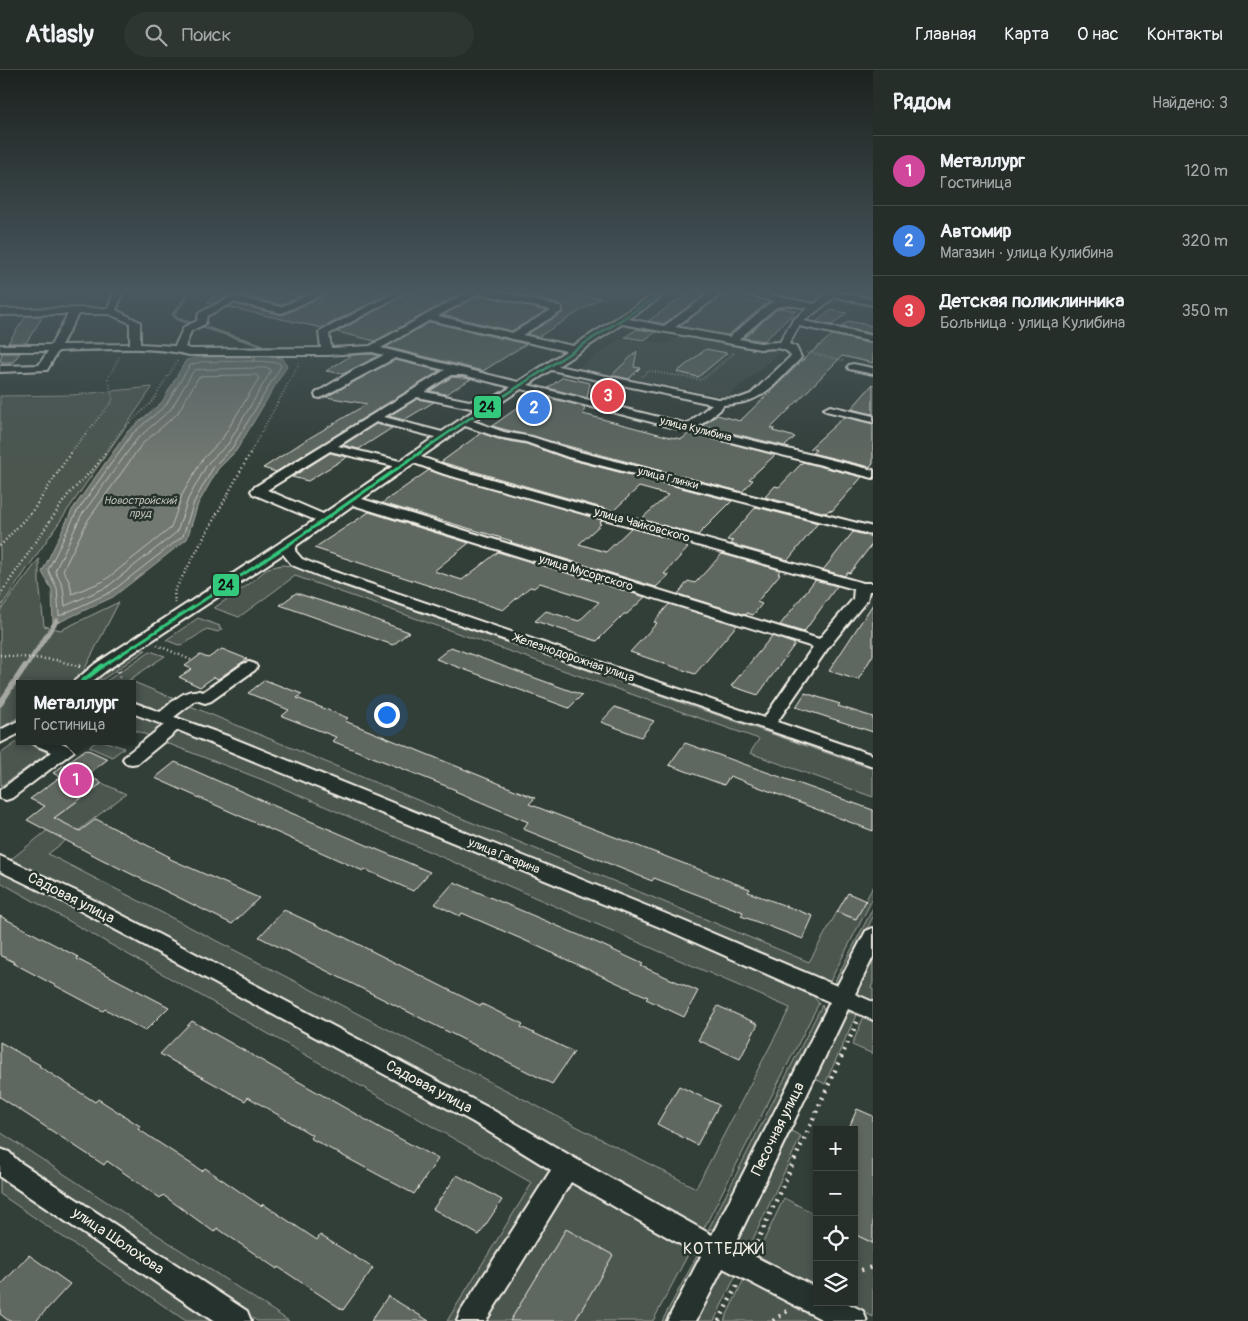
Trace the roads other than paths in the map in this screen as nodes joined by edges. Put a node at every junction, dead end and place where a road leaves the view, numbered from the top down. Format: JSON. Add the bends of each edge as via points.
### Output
{"nodes":[{"id":1,"x":55,"y":348,"type":"edge"},
{"id":2,"x":158,"y":348,"type":"edge"},
{"id":3,"x":326,"y":348,"type":"edge"},
{"id":4,"x":569,"y":348,"type":"edge"},
{"id":5,"x":579,"y":348,"type":"edge"},
{"id":6,"x":788,"y":348,"type":"edge"},
{"id":7,"x":372,"y":349,"type":"joint"},
{"id":8,"x":184,"y":350,"type":"joint"},
{"id":9,"x":576,"y":350,"type":"junction"},
{"id":10,"x":327,"y":352,"type":"junction"},
{"id":11,"x":394,"y":354,"type":"junction"},
{"id":12,"x":561,"y":360,"type":"junction"},
{"id":13,"x":550,"y":367,"type":"junction"},
{"id":14,"x":853,"y":367,"type":"road end"},
{"id":15,"x":610,"y":368,"type":"dead end"},
{"id":16,"x":0,"y":369,"type":"edge"},
{"id":17,"x":873,"y":371,"type":"edge"},
{"id":18,"x":466,"y":372,"type":"junction"},
{"id":19,"x":520,"y":385,"type":"junction"},
{"id":20,"x":415,"y":393,"type":"junction"},
{"id":21,"x":320,"y":395,"type":"dead end"},
{"id":22,"x":718,"y":402,"type":"junction"},
{"id":23,"x":486,"y":408,"type":"junction"},
{"id":24,"x":830,"y":409,"type":"dead end"},
{"id":25,"x":374,"y":418,"type":"junction"},
{"id":26,"x":873,"y":419,"type":"edge"},
{"id":27,"x":464,"y":422,"type":"junction"},
{"id":28,"x":690,"y":427,"type":"junction"},
{"id":29,"x":445,"y":436,"type":"junction"},
{"id":30,"x":328,"y":447,"type":"junction"},
{"id":31,"x":407,"y":461,"type":"junction"},
{"id":32,"x":873,"y":474,"type":"edge"},
{"id":33,"x":350,"y":500,"type":"junction"},
{"id":34,"x":323,"y":519,"type":"junction"},
{"id":35,"x":873,"y":530,"type":"edge"},
{"id":36,"x":291,"y":542,"type":"junction"},
{"id":37,"x":867,"y":593,"type":"edge"},
{"id":38,"x":822,"y":646,"type":"junction"},
{"id":39,"x":249,"y":667,"type":"dead end"},
{"id":40,"x":84,"y":680,"type":"edge"},
{"id":41,"x":136,"y":709,"type":"edge"},
{"id":42,"x":168,"y":721,"type":"junction"},
{"id":43,"x":767,"y":724,"type":"junction"},
{"id":44,"x":49,"y":745,"type":"edge"},
{"id":45,"x":132,"y":759,"type":"dead end"},
{"id":46,"x":873,"y":761,"type":"edge"},
{"id":47,"x":6,"y":794,"type":"dead end"},
{"id":48,"x":0,"y":862,"type":"edge"},
{"id":49,"x":873,"y":936,"type":"edge"},
{"id":50,"x":842,"y":998,"type":"junction"},
{"id":51,"x":869,"y":1009,"type":"edge"},
{"id":52,"x":0,"y":1160,"type":"edge"},
{"id":53,"x":567,"y":1168,"type":"junction"},
{"id":54,"x":718,"y":1251,"type":"junction"},
{"id":55,"x":237,"y":1321,"type":"edge"},
{"id":56,"x":471,"y":1321,"type":"edge"},
{"id":57,"x":681,"y":1321,"type":"edge"},
{"id":58,"x":853,"y":1321,"type":"edge"}],
"edges":[{"from":1,"to":16,"type":"street","via":[[43,368]]},
{"from":2,"to":8,"type":"street"},
{"from":3,"to":10,"type":"street"},
{"from":4,"to":9,"type":"street"},
{"from":5,"to":9,"type":"street"},
{"from":6,"to":22,"type":"street","via":[[796,357],[755,396],[741,401]]},
{"from":7,"to":10,"type":"street"},
{"from":7,"to":11,"type":"street","name":"улица Кулибина"},
{"from":8,"to":10,"type":"street"},
{"from":9,"to":12,"type":"street"},
{"from":11,"to":18,"type":"street","name":"улица Кулибина"},
{"from":11,"to":21,"type":"street"},
{"from":12,"to":13,"type":"street"},
{"from":12,"to":15,"type":"street"},
{"from":13,"to":19,"type":"street"},
{"from":13,"to":22,"type":"street"},
{"from":14,"to":17,"type":"street"},
{"from":18,"to":19,"type":"street","name":"улица Кулибина"},
{"from":18,"to":20,"type":"street","via":[[449,372]]},
{"from":19,"to":23,"type":"street"},
{"from":19,"to":28,"type":"street","name":"улица Кулибина"},
{"from":20,"to":23,"type":"street"},
{"from":20,"to":25,"type":"street"},
{"from":22,"to":28,"type":"street","via":[[716,408]]},
{"from":23,"to":27,"type":"street"},
{"from":24,"to":26,"type":"street"},
{"from":25,"to":29,"type":"street"},
{"from":25,"to":30,"type":"street"},
{"from":27,"to":29,"type":"street"},
{"from":27,"to":35,"type":"street","name":"улица Глинки","via":[[572,454]]},
{"from":28,"to":32,"type":"street","name":"улица Кулибина"},
{"from":29,"to":31,"type":"street"},
{"from":30,"to":31,"type":"street","name":"улица Чайковского"},
{"from":30,"to":34,"type":"street","via":[[256,491]]},
{"from":31,"to":33,"type":"street"},
{"from":31,"to":37,"type":"street","name":"улица Чайковского"},
{"from":33,"to":34,"type":"street"},
{"from":33,"to":38,"type":"street","name":"улица Мусоргского"},
{"from":34,"to":36,"type":"street"},
{"from":36,"to":40,"type":"street"},
{"from":36,"to":43,"type":"street","name":"Железнодорожная улица","via":[[288,552],[297,562],[327,574]]},
{"from":37,"to":38,"type":"street"},
{"from":38,"to":43,"type":"street"},
{"from":39,"to":42,"type":"street","via":[[205,698],[194,694]]},
{"from":41,"to":42,"type":"street","name":"улица Гагарина"},
{"from":42,"to":45,"type":"street"},
{"from":42,"to":50,"type":"street","name":"улица Гагарина","via":[[674,925]]},
{"from":43,"to":46,"type":"street","name":"Железнодорожная улица"},
{"from":44,"to":47,"type":"street","via":[[64,752]]},
{"from":48,"to":53,"type":"street","name":"Садовая улица","via":[[448,1097]]},
{"from":49,"to":50,"type":"street","name":"Песочная улица"},
{"from":50,"to":51,"type":"street","name":"улица Гагарина"},
{"from":50,"to":54,"type":"street","name":"Песочная улица"},
{"from":52,"to":55,"type":"street","name":"улица Шолохова","via":[[8,1169]]},
{"from":53,"to":54,"type":"street","name":"Садовая улица"},
{"from":53,"to":56,"type":"street"},
{"from":54,"to":57,"type":"street","name":"Песочная улица"},
{"from":54,"to":58,"type":"street","name":"Садовая улица"}]}
